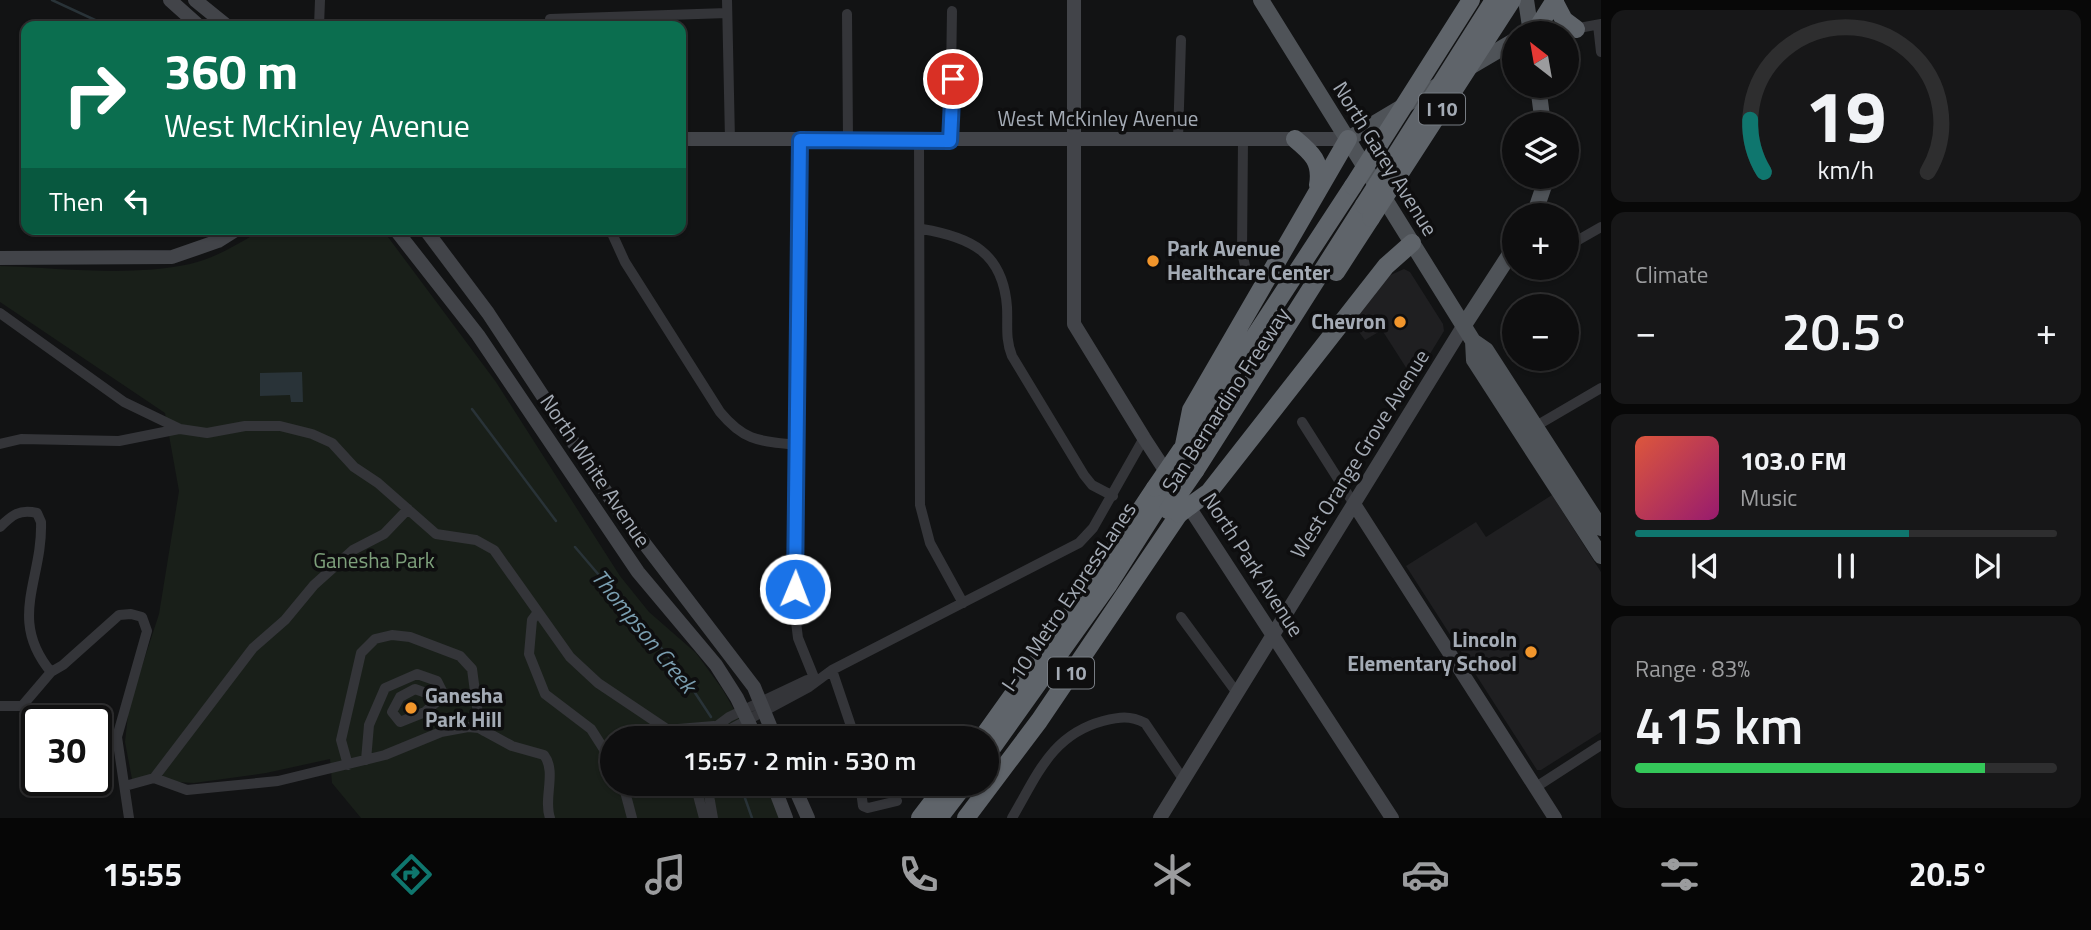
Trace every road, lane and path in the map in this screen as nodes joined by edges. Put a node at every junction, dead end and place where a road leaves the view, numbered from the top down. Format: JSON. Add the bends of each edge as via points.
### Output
{"nodes":[{"id":1,"x":170,"y":0,"type":"edge"},
{"id":2,"x":195,"y":0,"type":"edge"},
{"id":3,"x":320,"y":0,"type":"edge"},
{"id":4,"x":727,"y":0,"type":"edge"},
{"id":5,"x":1074,"y":0,"type":"edge"},
{"id":6,"x":1261,"y":0,"type":"edge"},
{"id":7,"x":1471,"y":0,"type":"edge"},
{"id":8,"x":1494,"y":0,"type":"edge"},
{"id":9,"x":1512,"y":0,"type":"edge"},
{"id":10,"x":1527,"y":0,"type":"edge"},
{"id":11,"x":1554,"y":0,"type":"edge"},
{"id":12,"x":953,"y":11,"type":"dead end"},
{"id":13,"x":727,"y":13,"type":"junction"},
{"id":14,"x":847,"y":14,"type":"dead end"},
{"id":15,"x":550,"y":19,"type":"dead end"},
{"id":16,"x":193,"y":21,"type":"edge"},
{"id":17,"x":221,"y":21,"type":"edge"},
{"id":18,"x":319,"y":21,"type":"edge"},
{"id":19,"x":1530,"y":21,"type":"edge"},
{"id":20,"x":1540,"y":21,"type":"edge"},
{"id":21,"x":1565,"y":21,"type":"edge"},
{"id":22,"x":1599,"y":24,"type":"edge"},
{"id":23,"x":1579,"y":28,"type":"edge"},
{"id":24,"x":1181,"y":40,"type":"dead end"},
{"id":25,"x":1502,"y":48,"type":"edge"},
{"id":26,"x":1601,"y":52,"type":"edge"},
{"id":27,"x":686,"y":139,"type":"edge"},
{"id":28,"x":1073,"y":139,"type":"junction"},
{"id":29,"x":1178,"y":139,"type":"junction"},
{"id":30,"x":1295,"y":139,"type":"junction"},
{"id":31,"x":1348,"y":139,"type":"junction"},
{"id":32,"x":730,"y":140,"type":"junction"},
{"id":33,"x":800,"y":140,"type":"junction"},
{"id":34,"x":848,"y":140,"type":"junction"},
{"id":35,"x":1243,"y":140,"type":"junction"},
{"id":36,"x":950,"y":141,"type":"junction"},
{"id":37,"x":919,"y":142,"type":"junction"},
{"id":38,"x":1317,"y":189,"type":"junction"},
{"id":39,"x":1368,"y":211,"type":"junction"},
{"id":40,"x":1601,"y":227,"type":"edge"},
{"id":41,"x":922,"y":229,"type":"junction"},
{"id":42,"x":228,"y":235,"type":"edge"},
{"id":43,"x":400,"y":235,"type":"edge"},
{"id":44,"x":430,"y":235,"type":"edge"},
{"id":45,"x":613,"y":235,"type":"edge"},
{"id":46,"x":1579,"y":240,"type":"edge"},
{"id":47,"x":1412,"y":243,"type":"junction"},
{"id":48,"x":0,"y":258,"type":"edge"},
{"id":49,"x":1245,"y":266,"type":"dead end"},
{"id":50,"x":1502,"y":266,"type":"edge"},
{"id":51,"x":0,"y":313,"type":"edge"},
{"id":52,"x":1464,"y":325,"type":"junction"},
{"id":53,"x":1473,"y":341,"type":"junction"},
{"id":54,"x":1601,"y":388,"type":"edge"},
{"id":55,"x":1302,"y":422,"type":"dead end"},
{"id":56,"x":1536,"y":426,"type":"junction"},
{"id":57,"x":180,"y":429,"type":"junction"},
{"id":58,"x":1144,"y":438,"type":"junction"},
{"id":59,"x":0,"y":444,"type":"edge"},
{"id":60,"x":797,"y":445,"type":"junction"},
{"id":61,"x":1193,"y":466,"type":"junction"},
{"id":62,"x":1112,"y":496,"type":"junction"},
{"id":63,"x":1354,"y":504,"type":"junction"},
{"id":64,"x":1168,"y":506,"type":"junction"},
{"id":65,"x":408,"y":509,"type":"junction"},
{"id":66,"x":0,"y":527,"type":"edge"},
{"id":67,"x":1601,"y":528,"type":"edge"},
{"id":68,"x":1601,"y":555,"type":"edge"},
{"id":69,"x":963,"y":603,"type":"junction"},
{"id":70,"x":538,"y":612,"type":"junction"},
{"id":71,"x":1181,"y":617,"type":"dead end"},
{"id":72,"x":1273,"y":634,"type":"junction"},
{"id":73,"x":832,"y":670,"type":"junction"},
{"id":74,"x":51,"y":672,"type":"junction"},
{"id":75,"x":815,"y":680,"type":"junction"},
{"id":76,"x":1237,"y":693,"type":"junction"},
{"id":77,"x":434,"y":702,"type":"dead end"},
{"id":78,"x":0,"y":706,"type":"edge"},
{"id":79,"x":762,"y":707,"type":"junction"},
{"id":80,"x":746,"y":715,"type":"junction"},
{"id":81,"x":659,"y":726,"type":"edge"},
{"id":82,"x":715,"y":726,"type":"edge"},
{"id":83,"x":731,"y":726,"type":"edge"},
{"id":84,"x":751,"y":726,"type":"edge"},
{"id":85,"x":770,"y":726,"type":"edge"},
{"id":86,"x":851,"y":726,"type":"edge"},
{"id":87,"x":991,"y":726,"type":"edge"},
{"id":88,"x":484,"y":731,"type":"junction"},
{"id":89,"x":999,"y":738,"type":"edge"},
{"id":90,"x":600,"y":743,"type":"edge"},
{"id":91,"x":1601,"y":745,"type":"edge"},
{"id":92,"x":999,"y":755,"type":"edge"},
{"id":93,"x":366,"y":760,"type":"junction"},
{"id":94,"x":348,"y":765,"type":"junction"},
{"id":95,"x":154,"y":778,"type":"junction"},
{"id":96,"x":1183,"y":779,"type":"junction"},
{"id":97,"x":125,"y":786,"type":"junction"},
{"id":98,"x":1536,"y":787,"type":"junction"},
{"id":99,"x":626,"y":796,"type":"edge"},
{"id":100,"x":698,"y":796,"type":"edge"},
{"id":101,"x":708,"y":796,"type":"edge"},
{"id":102,"x":778,"y":796,"type":"edge"},
{"id":103,"x":798,"y":796,"type":"edge"},
{"id":104,"x":862,"y":796,"type":"edge"},
{"id":105,"x":937,"y":796,"type":"edge"},
{"id":106,"x":956,"y":796,"type":"edge"},
{"id":107,"x":968,"y":796,"type":"edge"},
{"id":108,"x":897,"y":801,"type":"dead end"},
{"id":109,"x":1162,"y":817,"type":"edge"},
{"id":110,"x":129,"y":818,"type":"edge"},
{"id":111,"x":550,"y":818,"type":"edge"},
{"id":112,"x":632,"y":818,"type":"edge"},
{"id":113,"x":704,"y":818,"type":"edge"},
{"id":114,"x":713,"y":818,"type":"edge"},
{"id":115,"x":786,"y":818,"type":"edge"},
{"id":116,"x":808,"y":818,"type":"edge"},
{"id":117,"x":920,"y":818,"type":"edge"},
{"id":118,"x":939,"y":818,"type":"edge"},
{"id":119,"x":951,"y":818,"type":"edge"},
{"id":120,"x":966,"y":818,"type":"edge"},
{"id":121,"x":1012,"y":818,"type":"edge"},
{"id":122,"x":1392,"y":818,"type":"edge"},
{"id":123,"x":1555,"y":818,"type":"edge"}],
"edges":[{"from":1,"to":16,"type":"main road"},
{"from":2,"to":17,"type":"main road"},
{"from":3,"to":18,"type":"street"},
{"from":4,"to":13,"type":"street"},
{"from":5,"to":28,"type":"main road","name":"North Park Avenue"},
{"from":6,"to":31,"type":"main road","name":"North Garey Avenue"},
{"from":7,"to":61,"type":"highway","name":"I-10 Metro ExpressLanes","number":"I 10","bridge":true,"via":[[1312,248],[1312,267]]},
{"from":8,"to":39,"type":"highway","bridge":true},
{"from":9,"to":39,"type":"highway","name":"San Bernardino Freeway","number":"I 10","bridge":true},
{"from":10,"to":19,"type":"main road"},
{"from":11,"to":20,"type":"highway"},
{"from":11,"to":21,"type":"highway"},
{"from":12,"to":36,"type":"street"},
{"from":13,"to":15,"type":"street"},
{"from":13,"to":32,"type":"street"},
{"from":14,"to":34,"type":"street"},
{"from":22,"to":23,"type":"street"},
{"from":22,"to":26,"type":"street"},
{"from":24,"to":29,"type":"street"},
{"from":25,"to":31,"type":"main road"},
{"from":27,"to":32,"type":"main road","name":"West McKinley Avenue"},
{"from":28,"to":29,"type":"main road","name":"West McKinley Avenue"},
{"from":28,"to":36,"type":"main road","name":"West McKinley Avenue"},
{"from":28,"to":58,"type":"main road","name":"North Park Avenue","via":[[1074,324]]},
{"from":29,"to":35,"type":"main road","name":"West McKinley Avenue"},
{"from":30,"to":31,"type":"main road","name":"West McKinley Avenue"},
{"from":30,"to":35,"type":"main road","name":"West McKinley Avenue"},
{"from":30,"to":38,"type":"highway","via":[[1319,165]]},
{"from":31,"to":38,"type":"highway"},
{"from":31,"to":47,"type":"main road","name":"North Garey Avenue"},
{"from":32,"to":33,"type":"main road","name":"West McKinley Avenue"},
{"from":33,"to":34,"type":"main road","name":"West McKinley Avenue"},
{"from":33,"to":60,"type":"street"},
{"from":34,"to":37,"type":"main road","name":"West McKinley Avenue"},
{"from":35,"to":49,"type":"street"},
{"from":36,"to":37,"type":"main road","name":"West McKinley Avenue"},
{"from":37,"to":41,"type":"street"},
{"from":38,"to":61,"type":"highway","via":[[1191,410]]},
{"from":39,"to":61,"type":"highway","name":"San Bernardino Freeway","number":"I 10"},
{"from":40,"to":46,"type":"street"},
{"from":41,"to":62,"type":"street","via":[[962,238],[991,262],[1003,286],[1012,356],[1084,475]]},
{"from":41,"to":69,"type":"street","via":[[920,505],[930,543]]},
{"from":42,"to":48,"type":"main road","via":[[172,257]]},
{"from":43,"to":80,"type":"main road","name":"North White Avenue","via":[[478,335],[638,572],[716,665]]},
{"from":44,"to":79,"type":"main road","name":"North White Avenue","via":[[488,313],[612,501],[754,687]]},
{"from":45,"to":60,"type":"street","via":[[720,412],[752,440]]},
{"from":47,"to":52,"type":"main road","name":"North Garey Avenue"},
{"from":47,"to":61,"type":"highway"},
{"from":50,"to":52,"type":"main road"},
{"from":51,"to":57,"type":"street","via":[[124,402]]},
{"from":52,"to":53,"type":"main road","name":"North Garey Avenue"},
{"from":52,"to":63,"type":"main road","name":"West Orange Grove Avenue"},
{"from":53,"to":56,"type":"main road","name":"North Garey Avenue","via":[[1486,350]]},
{"from":53,"to":68,"type":"main road","name":"North Garey Avenue","via":[[1474,359]]},
{"from":54,"to":56,"type":"street"},
{"from":55,"to":63,"type":"street"},
{"from":56,"to":67,"type":"main road","name":"North Garey Avenue"},
{"from":57,"to":59,"type":"street","via":[[118,441],[21,439]]},
{"from":57,"to":65,"type":"street","via":[[206,433],[280,426],[312,434],[332,443],[354,467]]},
{"from":58,"to":62,"type":"street"},
{"from":58,"to":72,"type":"main road","name":"North Park Avenue"},
{"from":60,"to":75,"type":"street","via":[[795,614],[798,638]]},
{"from":61,"to":64,"type":"highway","name":"San Bernardino Freeway","number":"I 10","bridge":true},
{"from":61,"to":64,"type":"highway","bridge":true},
{"from":61,"to":64,"type":"highway","name":"I-10 Metro ExpressLanes","bridge":true},
{"from":62,"to":69,"type":"street","via":[[1080,543]]},
{"from":63,"to":72,"type":"main road","name":"West Orange Grove Avenue"},
{"from":63,"to":98,"type":"main road"},
{"from":64,"to":87,"type":"highway","name":"San Bernardino Freeway","number":"I 10","via":[[1066,621]]},
{"from":64,"to":89,"type":"highway","name":"I-10 Metro ExpressLanes"},
{"from":64,"to":92,"type":"highway","name":"I-10 Metro ExpressLanes","via":[[1082,641]]},
{"from":64,"to":120,"type":"highway","name":"San Bernardino Freeway","number":"I 10","via":[[1039,722]]},
{"from":65,"to":70,"type":"street","via":[[436,534],[476,540],[494,550]]},
{"from":65,"to":95,"type":"street","via":[[384,534],[353,550],[253,648]]},
{"from":66,"to":74,"type":"street","via":[[23,510],[37,513],[41,522],[27,612],[37,655]]},
{"from":69,"to":73,"type":"street"},
{"from":70,"to":81,"type":"street","via":[[579,666]]},
{"from":70,"to":90,"type":"street","via":[[532,620],[529,654],[545,694],[591,729]]},
{"from":71,"to":76,"type":"street"},
{"from":72,"to":76,"type":"main road","name":"West Orange Grove Avenue"},
{"from":72,"to":122,"type":"main road","name":"North Park Avenue"},
{"from":73,"to":75,"type":"street"},
{"from":73,"to":86,"type":"street"},
{"from":74,"to":78,"type":"street","via":[[22,706]]},
{"from":74,"to":97,"type":"street","via":[[119,615],[142,617],[146,623],[117,737]]},
{"from":75,"to":79,"type":"street","via":[[809,687]]},
{"from":76,"to":96,"type":"main road","name":"West Orange Grove Avenue"},
{"from":77,"to":93,"type":"street","via":[[444,695],[438,681],[416,674],[385,688],[369,725]]},
{"from":79,"to":80,"type":"street"},
{"from":79,"to":85,"type":"main road","name":"North White Avenue"},
{"from":80,"to":82,"type":"street"},
{"from":80,"to":83,"type":"street"},
{"from":80,"to":84,"type":"main road","name":"North White Avenue"},
{"from":88,"to":93,"type":"street","via":[[468,727],[441,732]]},
{"from":88,"to":94,"type":"street","via":[[472,669],[460,656],[410,638],[392,635],[375,639],[361,653],[341,740]]},
{"from":88,"to":111,"type":"street","via":[[512,746],[544,755],[550,769]]},
{"from":91,"to":98,"type":"street"},
{"from":93,"to":94,"type":"street"},
{"from":94,"to":95,"type":"street","via":[[278,781],[187,790]]},
{"from":95,"to":97,"type":"street"},
{"from":96,"to":109,"type":"main road","name":"West Orange Grove Avenue"},
{"from":96,"to":121,"type":"street","via":[[1145,723],[1135,718],[1095,724],[1053,750]]},
{"from":97,"to":110,"type":"street"},
{"from":98,"to":123,"type":"main road"},
{"from":99,"to":112,"type":"street"},
{"from":100,"to":113,"type":"street"},
{"from":101,"to":114,"type":"street"},
{"from":102,"to":115,"type":"main road"},
{"from":103,"to":116,"type":"main road"},
{"from":104,"to":108,"type":"street","via":[[868,808]]},
{"from":105,"to":117,"type":"highway"},
{"from":106,"to":118,"type":"highway"},
{"from":107,"to":119,"type":"highway"}]}
